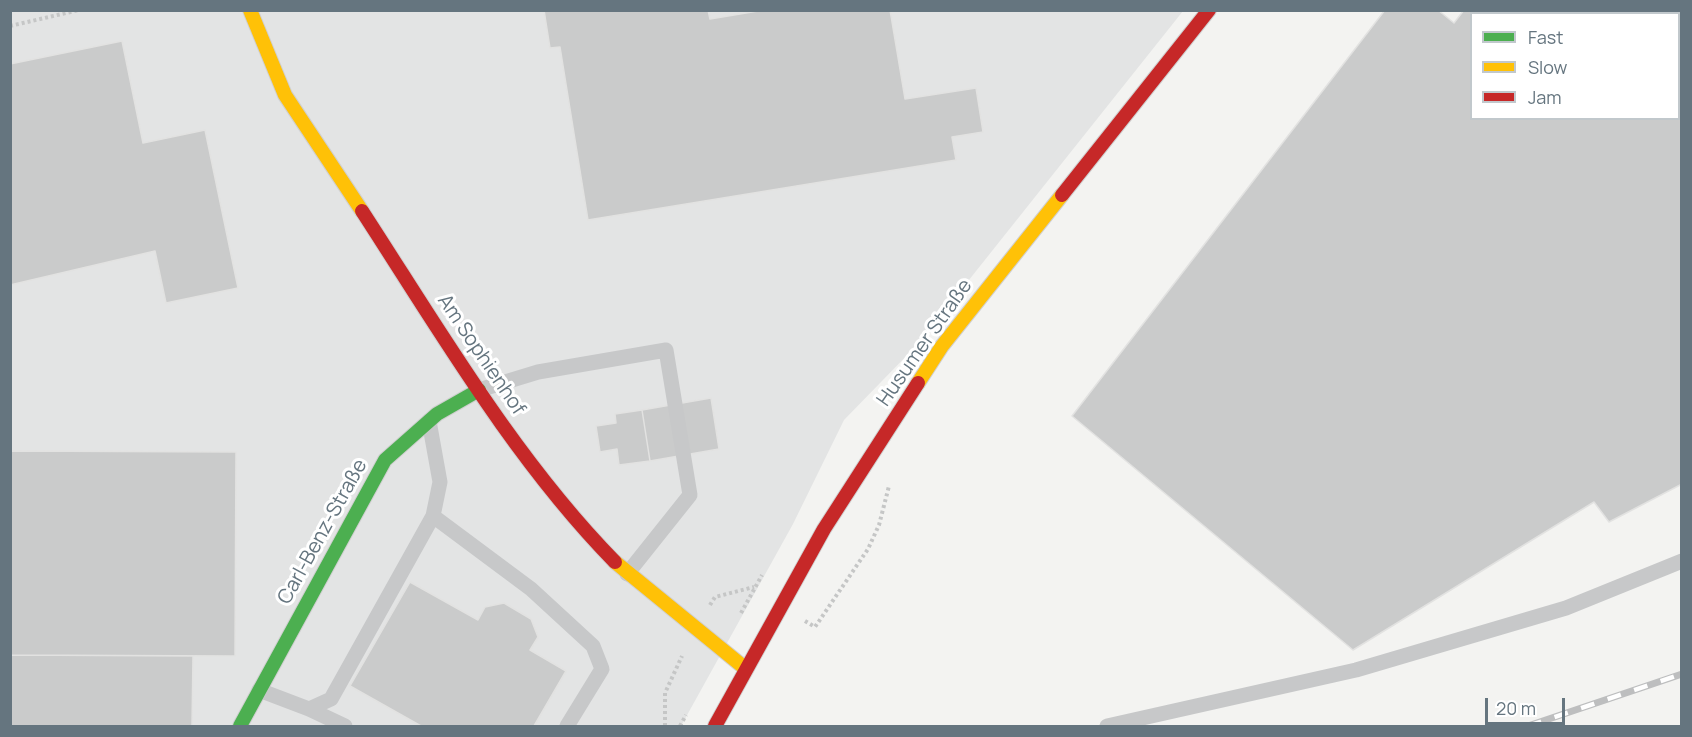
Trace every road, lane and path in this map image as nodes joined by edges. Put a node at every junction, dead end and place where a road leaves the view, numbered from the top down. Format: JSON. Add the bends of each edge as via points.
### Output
{"nodes":[{"id":1,"x":79,"y":10,"type":"edge"},
{"id":2,"x":250,"y":10,"type":"edge"},
{"id":3,"x":1209,"y":10,"type":"edge"},
{"id":4,"x":10,"y":26,"type":"edge"},
{"id":5,"x":479,"y":390,"type":"junction"},
{"id":6,"x":429,"y":421,"type":"junction"},
{"id":7,"x":433,"y":516,"type":"junction"},
{"id":8,"x":1682,"y":561,"type":"edge"},
{"id":9,"x":627,"y":574,"type":"junction"},
{"id":10,"x":746,"y":669,"type":"junction"},
{"id":11,"x":260,"y":690,"type":"junction"},
{"id":12,"x":309,"y":709,"type":"junction"},
{"id":13,"x":240,"y":726,"type":"edge"},
{"id":14,"x":345,"y":726,"type":"edge"},
{"id":15,"x":567,"y":726,"type":"edge"},
{"id":16,"x":715,"y":726,"type":"edge"},
{"id":17,"x":1107,"y":726,"type":"edge"}],
"edges":[{"from":1,"to":4,"type":"path"},
{"from":2,"to":5,"type":"street","name":"Am Sophienhof","via":[[285,94]]},
{"from":3,"to":10,"type":"street","name":"Husumer Straße","via":[[942,346],[824,528]]},
{"from":5,"to":6,"type":"street","name":"Carl-Benz-Straße"},
{"from":5,"to":9,"type":"street","name":"Am Sophienhof","via":[[577,523]]},
{"from":5,"to":9,"type":"lane","via":[[538,372],[666,350],[690,495]]},
{"from":6,"to":7,"type":"lane","via":[[440,482]]},
{"from":6,"to":11,"type":"street","name":"Carl-Benz-Straße","via":[[385,460]]},
{"from":7,"to":12,"type":"lane","via":[[331,699]]},
{"from":7,"to":15,"type":"lane","via":[[531,589],[593,646],[602,669]]},
{"from":8,"to":17,"type":"lane","via":[[1566,608],[1356,670]]},
{"from":9,"to":10,"type":"street","name":"Am Sophienhof"},
{"from":10,"to":16,"type":"street","name":"Husumer Straße"},
{"from":11,"to":12,"type":"lane"},
{"from":11,"to":13,"type":"street","name":"Carl-Benz-Straße"},
{"from":12,"to":14,"type":"lane"}]}
